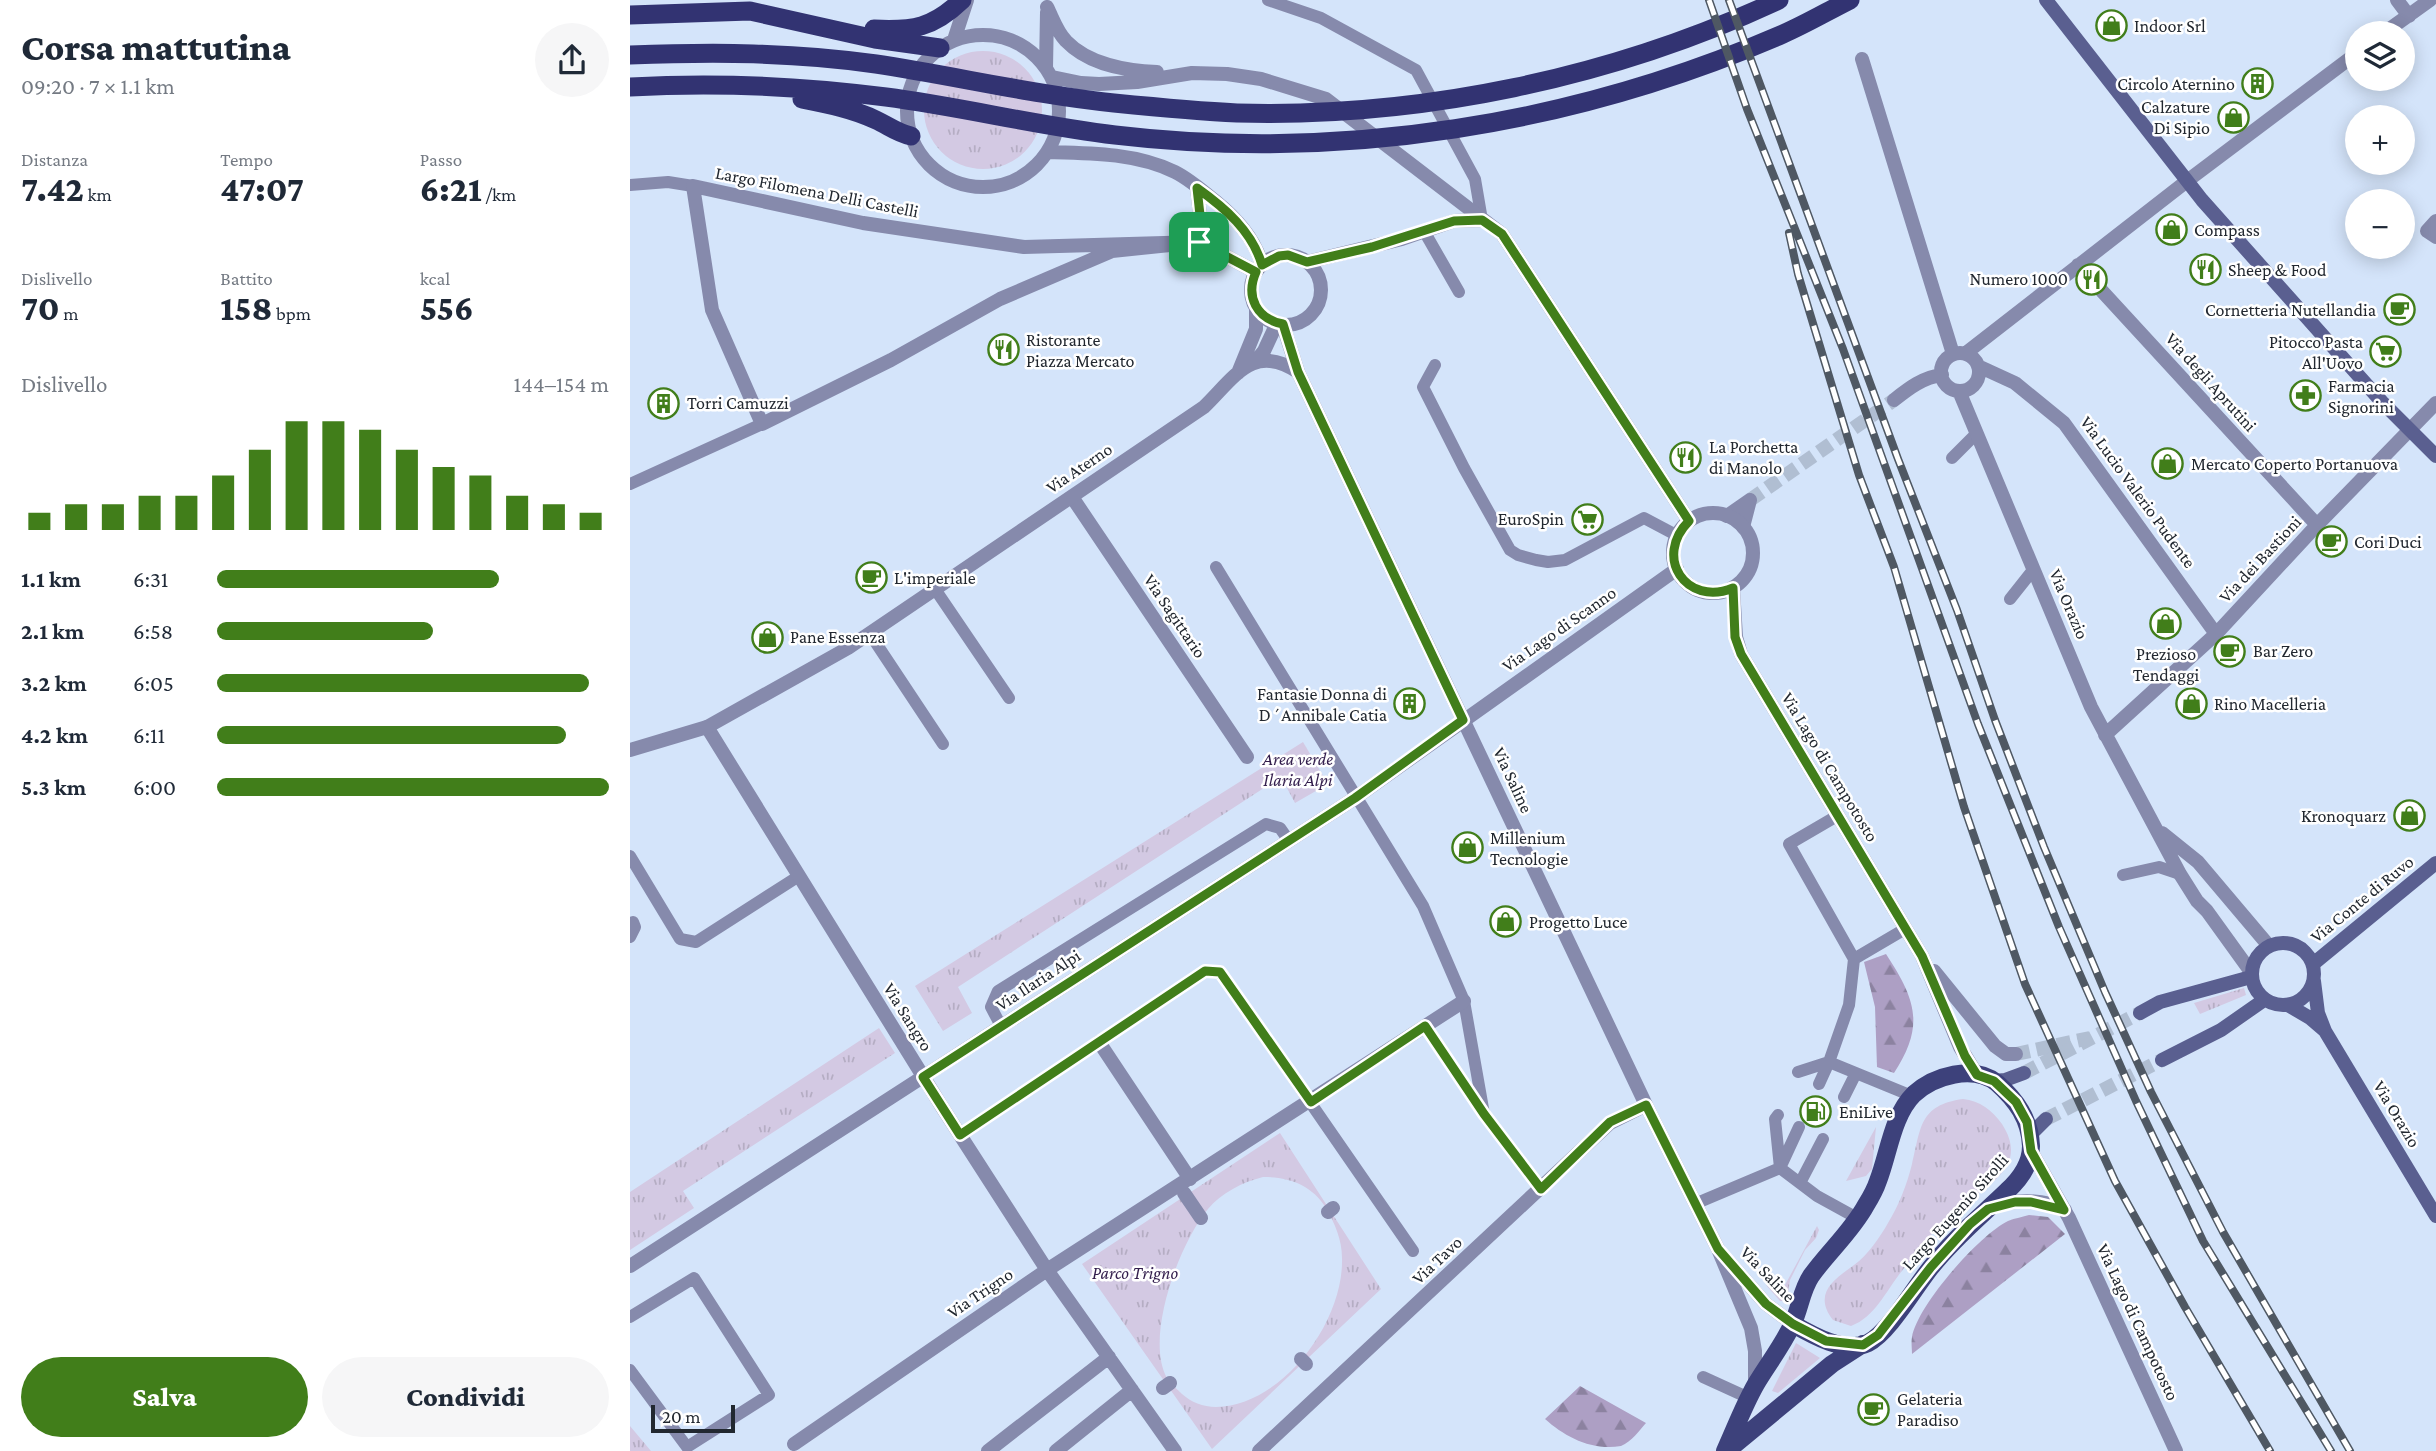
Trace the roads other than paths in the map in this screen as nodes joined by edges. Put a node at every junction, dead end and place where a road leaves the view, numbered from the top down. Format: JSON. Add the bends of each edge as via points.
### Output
{"nodes":[{"id":1,"x":964,"y":0,"type":"edge"},
{"id":2,"x":1268,"y":0,"type":"edge"},
{"id":3,"x":1779,"y":0,"type":"edge"},
{"id":4,"x":1850,"y":0,"type":"edge"},
{"id":5,"x":2046,"y":0,"type":"edge"},
{"id":6,"x":2397,"y":0,"type":"edge"},
{"id":7,"x":1047,"y":4,"type":"edge"},
{"id":8,"x":2430,"y":6,"type":"edge"},
{"id":9,"x":630,"y":15,"type":"edge"},
{"id":10,"x":2409,"y":16,"type":"junction"},
{"id":11,"x":2402,"y":21,"type":"edge"},
{"id":12,"x":813,"y":24,"type":"junction"},
{"id":13,"x":947,"y":44,"type":"junction"},
{"id":14,"x":630,"y":55,"type":"edge"},
{"id":15,"x":1862,"y":59,"type":"dead end"},
{"id":16,"x":2345,"y":62,"type":"edge"},
{"id":17,"x":1049,"y":72,"type":"junction"},
{"id":18,"x":1186,"y":74,"type":"junction"},
{"id":19,"x":630,"y":87,"type":"edge"},
{"id":20,"x":630,"y":98,"type":"edge"},
{"id":21,"x":911,"y":136,"type":"junction"},
{"id":22,"x":1048,"y":152,"type":"junction"},
{"id":23,"x":2187,"y":181,"type":"junction"},
{"id":24,"x":630,"y":185,"type":"edge"},
{"id":25,"x":693,"y":186,"type":"junction"},
{"id":26,"x":1197,"y":188,"type":"junction"},
{"id":27,"x":1482,"y":220,"type":"junction"},
{"id":28,"x":1424,"y":232,"type":"junction"},
{"id":29,"x":1199,"y":242,"type":"junction"},
{"id":30,"x":1307,"y":262,"type":"junction"},
{"id":31,"x":2078,"y":264,"type":"junction"},
{"id":32,"x":1259,"y":268,"type":"junction"},
{"id":33,"x":1459,"y":292,"type":"dead end"},
{"id":34,"x":1256,"y":308,"type":"junction"},
{"id":35,"x":1280,"y":324,"type":"junction"},
{"id":36,"x":1959,"y":354,"type":"junction"},
{"id":37,"x":1255,"y":362,"type":"junction"},
{"id":38,"x":1435,"y":365,"type":"dead end"},
{"id":39,"x":1978,"y":366,"type":"junction"},
{"id":40,"x":1298,"y":372,"type":"junction"},
{"id":41,"x":1238,"y":373,"type":"junction"},
{"id":42,"x":1942,"y":375,"type":"junction"},
{"id":43,"x":1959,"y":391,"type":"junction"},
{"id":44,"x":1894,"y":400,"type":"tunnel mouth"},
{"id":45,"x":2436,"y":403,"type":"edge"},
{"id":46,"x":761,"y":424,"type":"junction"},
{"id":47,"x":2411,"y":430,"type":"junction"},
{"id":48,"x":1977,"y":433,"type":"junction"},
{"id":49,"x":2436,"y":456,"type":"edge"},
{"id":50,"x":1952,"y":458,"type":"dead end"},
{"id":51,"x":630,"y":484,"type":"edge"},
{"id":52,"x":1072,"y":497,"type":"junction"},
{"id":53,"x":1727,"y":516,"type":"junction"},
{"id":54,"x":1689,"y":521,"type":"junction"},
{"id":55,"x":2317,"y":525,"type":"junction"},
{"id":56,"x":1743,"y":527,"type":"junction"},
{"id":57,"x":1678,"y":536,"type":"junction"},
{"id":58,"x":1216,"y":567,"type":"dead end"},
{"id":59,"x":1677,"y":569,"type":"junction"},
{"id":60,"x":2033,"y":570,"type":"junction"},
{"id":61,"x":1733,"y":588,"type":"junction"},
{"id":62,"x":936,"y":589,"type":"junction"},
{"id":63,"x":2010,"y":599,"type":"dead end"},
{"id":64,"x":870,"y":634,"type":"junction"},
{"id":65,"x":2216,"y":634,"type":"junction"},
{"id":66,"x":1009,"y":698,"type":"dead end"},
{"id":67,"x":1463,"y":720,"type":"junction"},
{"id":68,"x":707,"y":727,"type":"junction"},
{"id":69,"x":2105,"y":735,"type":"junction"},
{"id":70,"x":943,"y":744,"type":"dead end"},
{"id":71,"x":630,"y":750,"type":"edge"},
{"id":72,"x":1247,"y":757,"type":"dead end"},
{"id":73,"x":1355,"y":798,"type":"junction"},
{"id":74,"x":1837,"y":816,"type":"junction"},
{"id":75,"x":2155,"y":827,"type":"junction"},
{"id":76,"x":1289,"y":841,"type":"junction"},
{"id":77,"x":630,"y":856,"type":"edge"},
{"id":78,"x":2436,"y":863,"type":"edge"},
{"id":79,"x":2180,"y":874,"type":"junction"},
{"id":80,"x":2123,"y":875,"type":"dead end"},
{"id":81,"x":799,"y":876,"type":"junction"},
{"id":82,"x":633,"y":922,"type":"dead end"},
{"id":83,"x":1905,"y":929,"type":"junction"},
{"id":84,"x":630,"y":937,"type":"edge"},
{"id":85,"x":2269,"y":946,"type":"junction"},
{"id":86,"x":1922,"y":956,"type":"junction"},
{"id":87,"x":1854,"y":959,"type":"junction"},
{"id":88,"x":2313,"y":964,"type":"junction"},
{"id":89,"x":2251,"y":975,"type":"junction"},
{"id":90,"x":2314,"y":981,"type":"junction"},
{"id":91,"x":2264,"y":1000,"type":"junction"},
{"id":92,"x":1464,"y":1001,"type":"junction"},
{"id":93,"x":2288,"y":1005,"type":"junction"},
{"id":94,"x":2140,"y":1013,"type":"tunnel mouth"},
{"id":95,"x":1001,"y":1026,"type":"junction"},
{"id":96,"x":1425,"y":1026,"type":"junction"},
{"id":97,"x":2325,"y":1031,"type":"junction"},
{"id":98,"x":1100,"y":1042,"type":"junction"},
{"id":99,"x":2016,"y":1054,"type":"tunnel mouth"},
{"id":100,"x":2162,"y":1060,"type":"tunnel mouth"},
{"id":101,"x":1829,"y":1062,"type":"junction"},
{"id":102,"x":1798,"y":1072,"type":"dead end"},
{"id":103,"x":1856,"y":1073,"type":"junction"},
{"id":104,"x":2024,"y":1073,"type":"tunnel mouth"},
{"id":105,"x":923,"y":1077,"type":"junction"},
{"id":106,"x":1986,"y":1078,"type":"junction"},
{"id":107,"x":1819,"y":1084,"type":"dead end"},
{"id":108,"x":1844,"y":1097,"type":"dead end"},
{"id":109,"x":1912,"y":1097,"type":"junction"},
{"id":110,"x":1311,"y":1102,"type":"junction"},
{"id":111,"x":1646,"y":1105,"type":"junction"},
{"id":112,"x":1484,"y":1114,"type":"junction"},
{"id":113,"x":1777,"y":1115,"type":"dead end"},
{"id":114,"x":2046,"y":1119,"type":"tunnel mouth"},
{"id":115,"x":1799,"y":1127,"type":"dead end"},
{"id":116,"x":960,"y":1135,"type":"junction"},
{"id":117,"x":1823,"y":1139,"type":"dead end"},
{"id":118,"x":2030,"y":1143,"type":"junction"},
{"id":119,"x":1780,"y":1168,"type":"junction"},
{"id":120,"x":1800,"y":1182,"type":"junction"},
{"id":121,"x":1187,"y":1186,"type":"junction"},
{"id":122,"x":1541,"y":1189,"type":"junction"},
{"id":123,"x":1697,"y":1203,"type":"junction"},
{"id":124,"x":1988,"y":1209,"type":"junction"},
{"id":125,"x":2064,"y":1210,"type":"junction"},
{"id":126,"x":2436,"y":1216,"type":"edge"},
{"id":127,"x":1201,"y":1218,"type":"dead end"},
{"id":128,"x":1857,"y":1218,"type":"junction"},
{"id":129,"x":1718,"y":1249,"type":"junction"},
{"id":130,"x":1413,"y":1251,"type":"dead end"},
{"id":131,"x":630,"y":1266,"type":"edge"},
{"id":132,"x":1048,"y":1270,"type":"junction"},
{"id":133,"x":630,"y":1317,"type":"edge"},
{"id":134,"x":1793,"y":1324,"type":"junction"},
{"id":135,"x":1863,"y":1345,"type":"junction"},
{"id":136,"x":1109,"y":1357,"type":"junction"},
{"id":137,"x":630,"y":1370,"type":"edge"},
{"id":138,"x":1703,"y":1377,"type":"dead end"},
{"id":139,"x":1132,"y":1390,"type":"junction"},
{"id":140,"x":1752,"y":1393,"type":"junction"},
{"id":141,"x":794,"y":1444,"type":"dead end"},
{"id":142,"x":988,"y":1451,"type":"edge"},
{"id":143,"x":1056,"y":1451,"type":"edge"},
{"id":144,"x":1175,"y":1451,"type":"edge"},
{"id":145,"x":1259,"y":1451,"type":"edge"},
{"id":146,"x":1725,"y":1451,"type":"edge"},
{"id":147,"x":2176,"y":1451,"type":"edge"}],
"edges":[{"from":1,"to":12,"type":"highway","via":[[939,19],[915,29]]},
{"from":1,"to":13,"type":"street"},
{"from":2,"to":27,"type":"lane","via":[[1321,18],[1416,69],[1475,179]]},
{"from":3,"to":14,"type":"highway","via":[[1684,39],[1598,67],[1510,88],[1349,110],[1194,110],[1063,96],[819,57]]},
{"from":4,"to":19,"type":"highway","via":[[1699,67],[1569,107],[1368,140],[1174,141],[803,88],[717,84]]},
{"from":5,"to":23,"type":"main road"},
{"from":6,"to":10,"type":"street"},
{"from":7,"to":17,"type":"street"},
{"from":7,"to":18,"type":"street","via":[[1066,41],[1092,58],[1129,70]]},
{"from":8,"to":10,"type":"street"},
{"from":9,"to":12,"type":"highway","via":[[750,11]]},
{"from":10,"to":11,"type":"street"},
{"from":12,"to":13,"type":"highway","via":[[875,39]]},
{"from":13,"to":17,"type":"street","via":[[985,35],[1005,38],[1033,52]]},
{"from":13,"to":21,"type":"street","via":[[931,55],[909,92]]},
{"from":15,"to":36,"type":"street"},
{"from":16,"to":23,"type":"street"},
{"from":17,"to":18,"type":"street","via":[[1099,84]]},
{"from":17,"to":22,"type":"street","via":[[1057,89],[1060,115]]},
{"from":18,"to":27,"type":"street","via":[[1210,72],[1261,79],[1326,99]]},
{"from":20,"to":21,"type":"highway","via":[[718,91],[779,94],[858,113]]},
{"from":21,"to":22,"type":"street","via":[[936,170],[954,182],[975,187],[1016,180]]},
{"from":22,"to":26,"type":"street","via":[[1137,160],[1176,173]]},
{"from":23,"to":31,"type":"street"},
{"from":23,"to":47,"type":"main road"},
{"from":24,"to":25,"type":"lane","via":[[668,182]]},
{"from":25,"to":29,"type":"street","name":"Largo Filomena Delli Castelli","via":[[863,223],[1024,247]]},
{"from":25,"to":46,"type":"street","name":"Largo Filomena Delli Castelli","via":[[712,310]]},
{"from":26,"to":29,"type":"street"},
{"from":26,"to":32,"type":"street","via":[[1243,229],[1258,251]]},
{"from":27,"to":28,"type":"street","via":[[1454,221]]},
{"from":27,"to":54,"type":"street","via":[[1502,234]]},
{"from":28,"to":30,"type":"street"},
{"from":28,"to":33,"type":"lane"},
{"from":29,"to":32,"type":"street","name":"Largo Filomena Delli Castelli"},
{"from":29,"to":46,"type":"street","via":[[1112,251],[1000,299],[891,360]]},
{"from":30,"to":32,"type":"street","via":[[1288,255],[1269,259]]},
{"from":30,"to":35,"type":"street","via":[[1320,282],[1317,306],[1306,318]]},
{"from":31,"to":36,"type":"street"},
{"from":31,"to":55,"type":"street","name":"Via degli Aprutini"},
{"from":32,"to":34,"type":"street","via":[[1251,294]]},
{"from":34,"to":35,"type":"street"},
{"from":34,"to":41,"type":"street","name":"Via Aterno","via":[[1256,329]]},
{"from":35,"to":37,"type":"street","name":"Via Aterno"},
{"from":35,"to":40,"type":"street","name":"Via Saline"},
{"from":36,"to":39,"type":"street","via":[[1976,360]]},
{"from":36,"to":42,"type":"street","via":[[1944,363]]},
{"from":37,"to":40,"type":"street","via":[[1274,359]]},
{"from":37,"to":41,"type":"street","name":"Via Aterno"},
{"from":38,"to":57,"type":"lane","via":[[1423,387],[1510,550],[1536,560],[1565,560],[1644,518]]},
{"from":39,"to":43,"type":"street","via":[[1975,384]]},
{"from":39,"to":65,"type":"street","name":"Via Lucio Valerio Pudente","via":[[2015,383],[2064,423]]},
{"from":40,"to":67,"type":"street","name":"Via Saline"},
{"from":41,"to":52,"type":"street","name":"Via Aterno","via":[[1204,407]]},
{"from":42,"to":43,"type":"street","via":[[1946,384]]},
{"from":42,"to":44,"type":"street","via":[[1930,377]]},
{"from":43,"to":48,"type":"street","name":"Via Orazio"},
{"from":45,"to":47,"type":"street","name":"Via dei Bastioni"},
{"from":46,"to":51,"type":"lane"},
{"from":47,"to":49,"type":"main road"},
{"from":47,"to":55,"type":"street","name":"Via dei Bastioni"},
{"from":48,"to":50,"type":"lane"},
{"from":48,"to":60,"type":"street","name":"Via Orazio"},
{"from":52,"to":62,"type":"street","name":"Via Aterno"},
{"from":52,"to":72,"type":"street","name":"Via Sagittario"},
{"from":53,"to":54,"type":"street","via":[[1707,514]]},
{"from":53,"to":56,"type":"street"},
{"from":53,"to":56,"type":"street","via":[[1750,500]]},
{"from":54,"to":57,"type":"street"},
{"from":55,"to":65,"type":"street","name":"Via dei Bastioni"},
{"from":56,"to":61,"type":"street","via":[[1753,555],[1747,574]]},
{"from":57,"to":59,"type":"street","via":[[1674,549]]},
{"from":58,"to":73,"type":"lane"},
{"from":59,"to":61,"type":"street","via":[[1701,591]]},
{"from":59,"to":67,"type":"street","name":"Via Lago di Scanno"},
{"from":60,"to":63,"type":"lane"},
{"from":60,"to":69,"type":"street","name":"Via Orazio"},
{"from":61,"to":74,"type":"street","name":"Via Lago di Campotosto","via":[[1735,637],[1741,654]]},
{"from":62,"to":64,"type":"street","name":"Via Aterno"},
{"from":62,"to":66,"type":"lane"},
{"from":64,"to":68,"type":"street","name":"Via Aterno"},
{"from":64,"to":70,"type":"lane"},
{"from":65,"to":69,"type":"street","name":"Via dei Bastioni"},
{"from":67,"to":73,"type":"street","name":"Via Ilaria Alpi"},
{"from":67,"to":111,"type":"street","name":"Via Saline"},
{"from":68,"to":71,"type":"street","name":"Via Aterno"},
{"from":68,"to":81,"type":"street","name":"Via Sangro"},
{"from":69,"to":75,"type":"street","name":"Via Orazio"},
{"from":73,"to":76,"type":"street","name":"Via Ilaria Alpi"},
{"from":73,"to":92,"type":"lane","via":[[1423,906]]},
{"from":74,"to":83,"type":"street","name":"Via Lago di Campotosto"},
{"from":74,"to":87,"type":"lane","via":[[1788,844]]},
{"from":75,"to":79,"type":"street","name":"Via Orazio"},
{"from":75,"to":85,"type":"street","name":"Via Orazio","via":[[2198,862]]},
{"from":76,"to":95,"type":"street","name":"Via Ilaria Alpi"},
{"from":76,"to":95,"type":"lane","via":[[1280,828],[1266,824],[998,991],[991,1007]]},
{"from":77,"to":81,"type":"lane","via":[[680,939],[696,942]]},
{"from":78,"to":88,"type":"main road","name":"Via Conte di Ruvo"},
{"from":79,"to":80,"type":"lane","via":[[2159,867]]},
{"from":79,"to":89,"type":"street","name":"Via Orazio"},
{"from":81,"to":105,"type":"street","name":"Via Sangro"},
{"from":82,"to":84,"type":"lane"},
{"from":83,"to":86,"type":"street","name":"Via Lago di Campotosto"},
{"from":83,"to":87,"type":"lane"},
{"from":85,"to":88,"type":"main road","via":[[2290,943]]},
{"from":85,"to":89,"type":"main road","via":[[2255,958]]},
{"from":86,"to":99,"type":"street","name":"Via Lago di Campotosto","via":[[1995,1046],[2006,1054]]},
{"from":86,"to":106,"type":"street","name":"Via Lago di Campotosto","via":[[1960,1047]]},
{"from":87,"to":101,"type":"lane","via":[[1849,1005]]},
{"from":88,"to":90,"type":"main road"},
{"from":89,"to":91,"type":"main road"},
{"from":89,"to":94,"type":"main road","via":[[2160,1002]]},
{"from":90,"to":93,"type":"main road","via":[[2306,996]]},
{"from":90,"to":97,"type":"main road","name":"Via Orazio"},
{"from":91,"to":93,"type":"main road"},
{"from":91,"to":100,"type":"main road","via":[[2221,1030]]},
{"from":92,"to":96,"type":"street","name":"Via Trigno"},
{"from":92,"to":112,"type":"lane"},
{"from":93,"to":97,"type":"main road","name":"Via Orazio"},
{"from":95,"to":105,"type":"street","name":"Via Ilaria Alpi"},
{"from":96,"to":110,"type":"street","name":"Via Trigno"},
{"from":96,"to":112,"type":"lane"},
{"from":97,"to":126,"type":"main road","name":"Via Orazio"},
{"from":98,"to":110,"type":"lane","via":[[1205,971],[1220,972]]},
{"from":98,"to":116,"type":"lane"},
{"from":98,"to":121,"type":"street"},
{"from":101,"to":102,"type":"lane"},
{"from":101,"to":103,"type":"lane"},
{"from":101,"to":107,"type":"lane"},
{"from":103,"to":108,"type":"lane"},
{"from":103,"to":109,"type":"lane"},
{"from":104,"to":106,"type":"main road"},
{"from":105,"to":116,"type":"street","name":"Via Sangro"},
{"from":105,"to":131,"type":"street","name":"Via Ilaria Alpi"},
{"from":106,"to":109,"type":"main road","via":[[1952,1075],[1935,1079]]},
{"from":106,"to":118,"type":"main road","via":[[2016,1102],[2027,1122]]},
{"from":109,"to":128,"type":"main road","via":[[1899,1118],[1878,1182]]},
{"from":110,"to":121,"type":"street","name":"Via Trigno"},
{"from":110,"to":130,"type":"lane"},
{"from":111,"to":122,"type":"street","name":"Via Tavo","via":[[1610,1122]]},
{"from":111,"to":123,"type":"street","name":"Via Saline"},
{"from":112,"to":122,"type":"lane"},
{"from":113,"to":119,"type":"lane"},
{"from":114,"to":118,"type":"main road"},
{"from":115,"to":119,"type":"lane"},
{"from":116,"to":132,"type":"street","name":"Via Sangro"},
{"from":117,"to":120,"type":"lane"},
{"from":118,"to":124,"type":"main road","name":"Largo Eugenio Sirolli","via":[[2022,1174]]},
{"from":118,"to":125,"type":"street","name":"Via Lago di Campotosto"},
{"from":119,"to":120,"type":"lane"},
{"from":119,"to":123,"type":"lane"},
{"from":120,"to":128,"type":"lane"},
{"from":121,"to":127,"type":"street"},
{"from":121,"to":132,"type":"street","name":"Via Trigno"},
{"from":122,"to":145,"type":"street","name":"Via Tavo"},
{"from":123,"to":129,"type":"street","name":"Via Saline"},
{"from":124,"to":125,"type":"street","via":[[2031,1202]]},
{"from":124,"to":135,"type":"main road","name":"Largo Eugenio Sirolli","via":[[1931,1267],[1878,1335]]},
{"from":125,"to":147,"type":"street","name":"Via Lago di Campotosto"},
{"from":128,"to":134,"type":"main road","via":[[1810,1278]]},
{"from":129,"to":134,"type":"street","name":"Via Saline","via":[[1766,1304]]},
{"from":129,"to":140,"type":"street","name":"Via Saline","via":[[1754,1338]]},
{"from":132,"to":136,"type":"street","name":"Via Sangro"},
{"from":132,"to":141,"type":"street","name":"Via Trigno"},
{"from":133,"to":137,"type":"lane","via":[[694,1278],[769,1395],[687,1447]]},
{"from":134,"to":135,"type":"main road","via":[[1826,1341]]},
{"from":134,"to":140,"type":"main road"},
{"from":135,"to":146,"type":"main road","name":"Largo Eugenio Sirolli","via":[[1832,1364]]},
{"from":136,"to":139,"type":"street","name":"Via Sangro"},
{"from":136,"to":142,"type":"street"},
{"from":138,"to":140,"type":"lane"},
{"from":139,"to":143,"type":"street"},
{"from":139,"to":144,"type":"street","name":"Via Sangro"},
{"from":140,"to":146,"type":"main road"}]}
